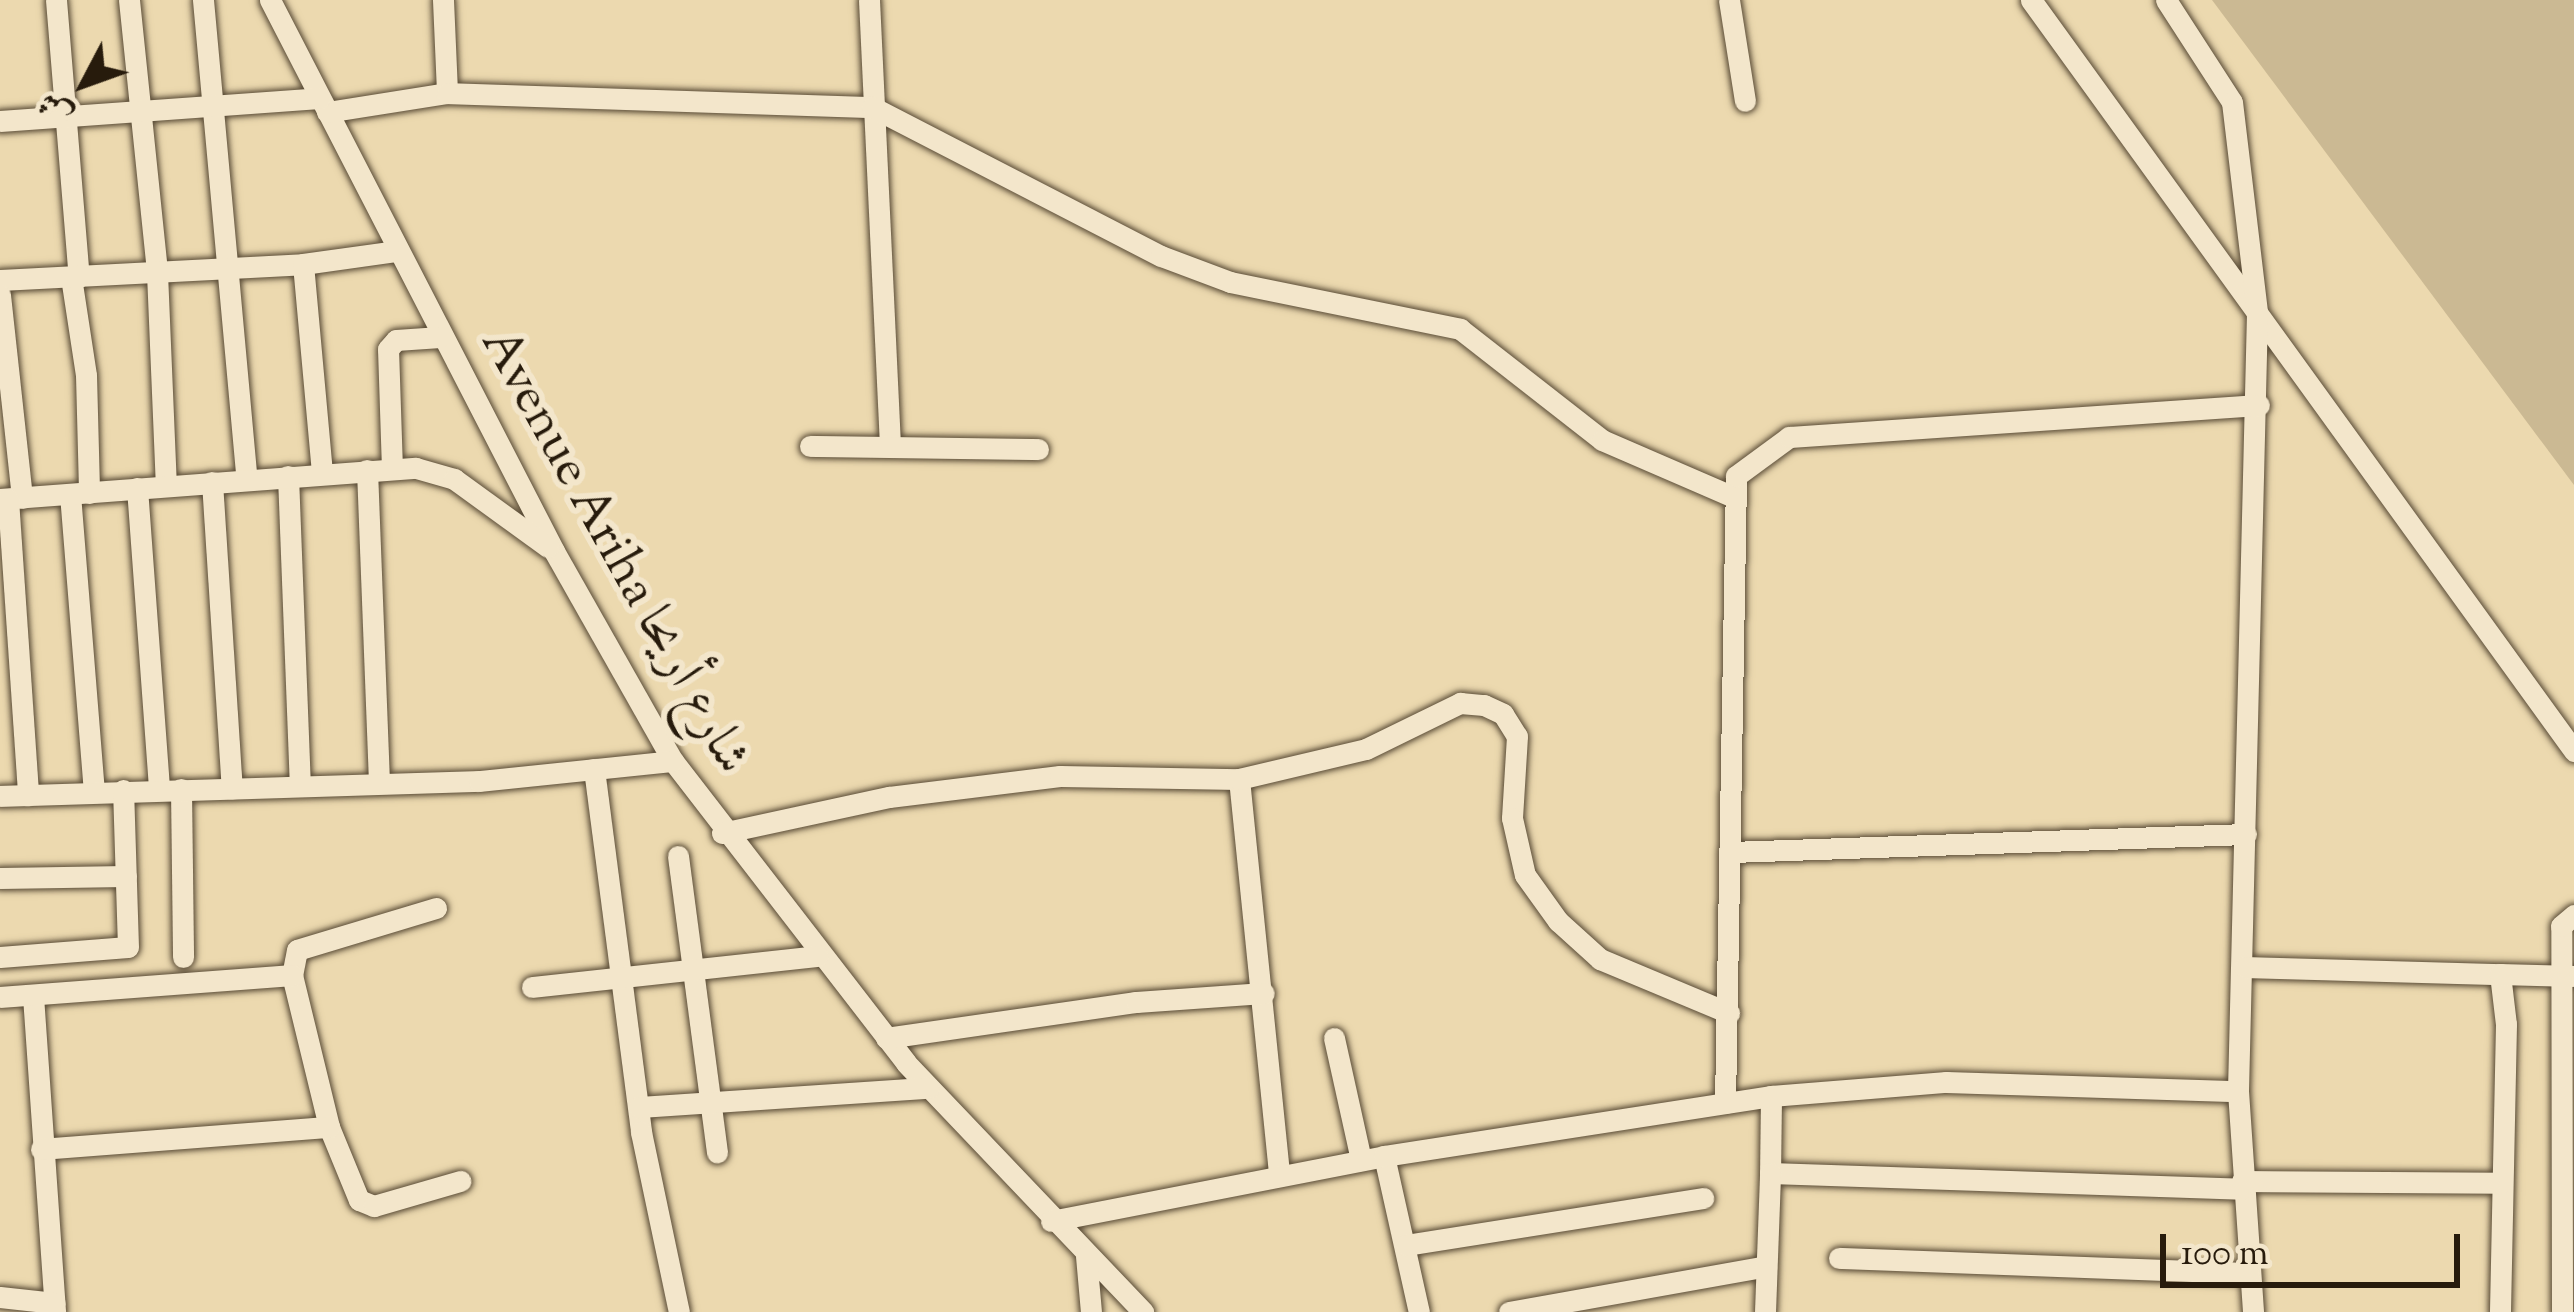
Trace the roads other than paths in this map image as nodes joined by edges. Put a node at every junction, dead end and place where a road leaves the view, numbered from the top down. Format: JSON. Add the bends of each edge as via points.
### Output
{"nodes":[{"id":1,"x":56,"y":0,"type":"edge"},
{"id":2,"x":129,"y":0,"type":"edge"},
{"id":3,"x":203,"y":0,"type":"edge"},
{"id":4,"x":270,"y":0,"type":"edge"},
{"id":5,"x":443,"y":0,"type":"edge"},
{"id":6,"x":869,"y":0,"type":"edge"},
{"id":7,"x":1729,"y":0,"type":"edge"},
{"id":8,"x":2031,"y":0,"type":"edge"},
{"id":9,"x":2167,"y":0,"type":"edge"},
{"id":10,"x":447,"y":93,"type":"junction"},
{"id":11,"x":1744,"y":101,"type":"dead end"},
{"id":12,"x":323,"y":105,"type":"junction"},
{"id":13,"x":208,"y":106,"type":"junction"},
{"id":14,"x":872,"y":107,"type":"junction"},
{"id":15,"x":140,"y":112,"type":"junction"},
{"id":16,"x":68,"y":118,"type":"junction"},
{"id":17,"x":0,"y":121,"type":"edge"},
{"id":18,"x":397,"y":251,"type":"junction"},
{"id":19,"x":303,"y":264,"type":"junction"},
{"id":20,"x":229,"y":268,"type":"junction"},
{"id":21,"x":157,"y":273,"type":"junction"},
{"id":22,"x":75,"y":277,"type":"junction"},
{"id":23,"x":0,"y":280,"type":"edge"},
{"id":24,"x":0,"y":295,"type":"edge"},
{"id":25,"x":2256,"y":307,"type":"junction"},
{"id":26,"x":440,"y":337,"type":"junction"},
{"id":27,"x":2259,"y":405,"type":"junction"},
{"id":28,"x":810,"y":446,"type":"dead end"},
{"id":29,"x":890,"y":446,"type":"junction"},
{"id":30,"x":1038,"y":449,"type":"dead end"},
{"id":31,"x":392,"y":469,"type":"junction"},
{"id":32,"x":367,"y":470,"type":"junction"},
{"id":33,"x":322,"y":473,"type":"junction"},
{"id":34,"x":288,"y":476,"type":"junction"},
{"id":35,"x":247,"y":479,"type":"junction"},
{"id":36,"x":212,"y":482,"type":"junction"},
{"id":37,"x":166,"y":486,"type":"junction"},
{"id":38,"x":137,"y":488,"type":"junction"},
{"id":39,"x":79,"y":494,"type":"junction"},
{"id":40,"x":1734,"y":497,"type":"junction"},
{"id":41,"x":10,"y":499,"type":"edge"},
{"id":42,"x":554,"y":551,"type":"junction"},
{"id":43,"x":2574,"y":751,"type":"edge"},
{"id":44,"x":673,"y":761,"type":"junction"},
{"id":45,"x":594,"y":770,"type":"junction"},
{"id":46,"x":1240,"y":779,"type":"junction"},
{"id":47,"x":379,"y":782,"type":"junction"},
{"id":48,"x":300,"y":786,"type":"junction"},
{"id":49,"x":232,"y":788,"type":"junction"},
{"id":50,"x":170,"y":789,"type":"junction"},
{"id":51,"x":123,"y":790,"type":"junction"},
{"id":52,"x":94,"y":792,"type":"junction"},
{"id":53,"x":28,"y":795,"type":"junction"},
{"id":54,"x":0,"y":796,"type":"edge"},
{"id":55,"x":722,"y":832,"type":"junction"},
{"id":56,"x":2246,"y":834,"type":"junction"},
{"id":57,"x":1731,"y":852,"type":"junction"},
{"id":58,"x":677,"y":856,"type":"dead end"},
{"id":59,"x":126,"y":876,"type":"junction"},
{"id":60,"x":0,"y":878,"type":"edge"},
{"id":61,"x":436,"y":908,"type":"dead end"},
{"id":62,"x":2574,"y":915,"type":"edge"},
{"id":63,"x":818,"y":956,"type":"junction"},
{"id":64,"x":0,"y":957,"type":"edge"},
{"id":65,"x":183,"y":957,"type":"dead end"},
{"id":66,"x":696,"y":967,"type":"junction"},
{"id":67,"x":2245,"y":967,"type":"junction"},
{"id":68,"x":622,"y":974,"type":"junction"},
{"id":69,"x":2500,"y":974,"type":"junction"},
{"id":70,"x":292,"y":975,"type":"junction"},
{"id":71,"x":2568,"y":975,"type":"edge"},
{"id":72,"x":532,"y":987,"type":"dead end"},
{"id":73,"x":1264,"y":994,"type":"junction"},
{"id":74,"x":32,"y":996,"type":"junction"},
{"id":75,"x":0,"y":997,"type":"edge"},
{"id":76,"x":1729,"y":1013,"type":"junction"},
{"id":77,"x":1334,"y":1037,"type":"dead end"},
{"id":78,"x":886,"y":1038,"type":"junction"},
{"id":79,"x":2569,"y":1082,"type":"edge"},
{"id":80,"x":928,"y":1088,"type":"junction"},
{"id":81,"x":2238,"y":1091,"type":"junction"},
{"id":82,"x":1771,"y":1096,"type":"junction"},
{"id":83,"x":712,"y":1102,"type":"junction"},
{"id":84,"x":1725,"y":1103,"type":"junction"},
{"id":85,"x":639,"y":1107,"type":"junction"},
{"id":86,"x":329,"y":1127,"type":"junction"},
{"id":87,"x":41,"y":1149,"type":"junction"},
{"id":88,"x":716,"y":1152,"type":"dead end"},
{"id":89,"x":1384,"y":1156,"type":"junction"},
{"id":90,"x":1360,"y":1160,"type":"junction"},
{"id":91,"x":1770,"y":1173,"type":"junction"},
{"id":92,"x":1279,"y":1176,"type":"junction"},
{"id":93,"x":2569,"y":1176,"type":"edge"},
{"id":94,"x":460,"y":1181,"type":"dead end"},
{"id":95,"x":2500,"y":1183,"type":"junction"},
{"id":96,"x":2242,"y":1185,"type":"junction"},
{"id":97,"x":1703,"y":1198,"type":"dead end"},
{"id":98,"x":1051,"y":1221,"type":"junction"},
{"id":99,"x":1406,"y":1245,"type":"junction"},
{"id":100,"x":1086,"y":1256,"type":"junction"},
{"id":101,"x":1839,"y":1258,"type":"dead end"},
{"id":102,"x":1766,"y":1266,"type":"junction"},
{"id":103,"x":2249,"y":1273,"type":"junction"},
{"id":104,"x":2568,"y":1274,"type":"edge"},
{"id":105,"x":0,"y":1297,"type":"edge"},
{"id":106,"x":55,"y":1307,"type":"edge"},
{"id":107,"x":680,"y":1312,"type":"edge"},
{"id":108,"x":1091,"y":1312,"type":"edge"},
{"id":109,"x":1143,"y":1312,"type":"edge"},
{"id":110,"x":1419,"y":1312,"type":"edge"},
{"id":111,"x":1509,"y":1312,"type":"edge"},
{"id":112,"x":1765,"y":1312,"type":"edge"},
{"id":113,"x":2253,"y":1312,"type":"edge"},
{"id":114,"x":2500,"y":1312,"type":"edge"},
{"id":115,"x":2562,"y":1312,"type":"edge"}],
"edges":[{"from":1,"to":16,"type":"street"},
{"from":2,"to":15,"type":"street"},
{"from":3,"to":13,"type":"street"},
{"from":4,"to":12,"type":"street","name":"Avenue Ariha شارع أريحا"},
{"from":5,"to":10,"type":"street"},
{"from":6,"to":14,"type":"street"},
{"from":7,"to":11,"type":"street"},
{"from":8,"to":25,"type":"street"},
{"from":9,"to":25,"type":"street","via":[[2232,102]]},
{"from":10,"to":12,"type":"street"},
{"from":10,"to":14,"type":"street"},
{"from":12,"to":13,"type":"street"},
{"from":12,"to":18,"type":"street","name":"Avenue Ariha شارع أريحا"},
{"from":13,"to":15,"type":"street"},
{"from":13,"to":20,"type":"street"},
{"from":14,"to":29,"type":"street"},
{"from":14,"to":40,"type":"street","via":[[1161,256],[1230,282],[1460,329],[1602,440]]},
{"from":15,"to":16,"type":"street"},
{"from":15,"to":21,"type":"street"},
{"from":16,"to":17,"type":"street"},
{"from":16,"to":22,"type":"street"},
{"from":18,"to":19,"type":"street"},
{"from":18,"to":26,"type":"street","name":"Avenue Ariha شارع أريحا"},
{"from":19,"to":20,"type":"street"},
{"from":19,"to":33,"type":"street"},
{"from":20,"to":21,"type":"street"},
{"from":20,"to":35,"type":"street"},
{"from":21,"to":22,"type":"street"},
{"from":21,"to":37,"type":"street"},
{"from":22,"to":23,"type":"street"},
{"from":22,"to":39,"type":"street","via":[[86,376]]},
{"from":24,"to":41,"type":"street"},
{"from":25,"to":27,"type":"street"},
{"from":25,"to":43,"type":"street"},
{"from":26,"to":31,"type":"street","via":[[396,340],[388,349]]},
{"from":26,"to":42,"type":"street","name":"Avenue Ariha شارع أريحا"},
{"from":27,"to":40,"type":"street","via":[[1789,437],[1736,476]]},
{"from":27,"to":56,"type":"street"},
{"from":28,"to":29,"type":"street"},
{"from":29,"to":30,"type":"street"},
{"from":31,"to":32,"type":"street"},
{"from":31,"to":42,"type":"street","via":[[454,479]]},
{"from":32,"to":33,"type":"street"},
{"from":32,"to":47,"type":"street"},
{"from":33,"to":34,"type":"street"},
{"from":34,"to":35,"type":"street"},
{"from":34,"to":48,"type":"street"},
{"from":35,"to":36,"type":"street"},
{"from":36,"to":37,"type":"street"},
{"from":36,"to":49,"type":"street"},
{"from":37,"to":38,"type":"street"},
{"from":38,"to":39,"type":"street"},
{"from":38,"to":50,"type":"street"},
{"from":39,"to":41,"type":"street"},
{"from":39,"to":52,"type":"street"},
{"from":40,"to":57,"type":"street"},
{"from":41,"to":53,"type":"street"},
{"from":42,"to":44,"type":"street","name":"Avenue Ariha شارع أريحا"},
{"from":44,"to":45,"type":"street"},
{"from":44,"to":55,"type":"street","name":"Avenue Ariha شارع أريحا"},
{"from":45,"to":47,"type":"street"},
{"from":45,"to":68,"type":"street"},
{"from":46,"to":55,"type":"street","via":[[1060,776],[890,797]]},
{"from":46,"to":73,"type":"street"},
{"from":46,"to":76,"type":"street","via":[[1366,749],[1460,703],[1503,714],[1517,736],[1512,818],[1525,875],[1558,920],[1600,959]]},
{"from":47,"to":48,"type":"street"},
{"from":48,"to":49,"type":"street"},
{"from":49,"to":50,"type":"street"},
{"from":50,"to":51,"type":"street"},
{"from":50,"to":65,"type":"street"},
{"from":51,"to":52,"type":"street"},
{"from":51,"to":59,"type":"street"},
{"from":52,"to":53,"type":"street"},
{"from":53,"to":54,"type":"street"},
{"from":55,"to":63,"type":"street","name":"Avenue Ariha شارع أريحا"},
{"from":56,"to":57,"type":"street"},
{"from":56,"to":67,"type":"street"},
{"from":57,"to":76,"type":"street"},
{"from":58,"to":66,"type":"street"},
{"from":59,"to":60,"type":"street"},
{"from":59,"to":64,"type":"street","via":[[130,941],[122,952]]},
{"from":61,"to":70,"type":"street","via":[[297,950]]},
{"from":62,"to":71,"type":"street","via":[[2561,926]]},
{"from":63,"to":66,"type":"street"},
{"from":63,"to":78,"type":"street","name":"Avenue Ariha شارع أريحا"},
{"from":66,"to":68,"type":"street"},
{"from":66,"to":83,"type":"street"},
{"from":67,"to":69,"type":"street"},
{"from":67,"to":81,"type":"street"},
{"from":68,"to":72,"type":"street"},
{"from":68,"to":85,"type":"street"},
{"from":69,"to":71,"type":"street"},
{"from":69,"to":95,"type":"street"},
{"from":70,"to":74,"type":"street"},
{"from":70,"to":86,"type":"street"},
{"from":71,"to":79,"type":"street"},
{"from":73,"to":78,"type":"street","via":[[1136,1002]]},
{"from":73,"to":92,"type":"street"},
{"from":74,"to":75,"type":"street"},
{"from":74,"to":87,"type":"street"},
{"from":76,"to":84,"type":"street"},
{"from":77,"to":90,"type":"street"},
{"from":78,"to":80,"type":"street","name":"Avenue Ariha شارع أريحا"},
{"from":79,"to":93,"type":"street"},
{"from":80,"to":83,"type":"street"},
{"from":80,"to":98,"type":"street","name":"Avenue Ariha شارع أريحا"},
{"from":81,"to":82,"type":"street","via":[[1946,1082]]},
{"from":81,"to":96,"type":"street"},
{"from":82,"to":84,"type":"street"},
{"from":82,"to":91,"type":"street"},
{"from":83,"to":85,"type":"street"},
{"from":83,"to":88,"type":"street"},
{"from":84,"to":89,"type":"street"},
{"from":85,"to":107,"type":"street"},
{"from":86,"to":87,"type":"street"},
{"from":86,"to":94,"type":"street","via":[[358,1200],[374,1206]]},
{"from":87,"to":106,"type":"street"},
{"from":89,"to":90,"type":"street"},
{"from":89,"to":99,"type":"street"},
{"from":90,"to":92,"type":"street"},
{"from":91,"to":96,"type":"street"},
{"from":91,"to":102,"type":"street"},
{"from":92,"to":98,"type":"street"},
{"from":93,"to":104,"type":"street"},
{"from":95,"to":96,"type":"street"},
{"from":95,"to":114,"type":"street"},
{"from":96,"to":103,"type":"street"},
{"from":97,"to":99,"type":"street"},
{"from":98,"to":100,"type":"street","name":"Avenue Ariha شارع أريحا"},
{"from":99,"to":110,"type":"street"},
{"from":100,"to":108,"type":"street"},
{"from":100,"to":109,"type":"street","name":"Avenue Ariha شارع أريحا"},
{"from":101,"to":103,"type":"street"},
{"from":102,"to":111,"type":"street"},
{"from":102,"to":112,"type":"street"},
{"from":103,"to":113,"type":"street"},
{"from":104,"to":115,"type":"street"},
{"from":105,"to":106,"type":"street"}]}
